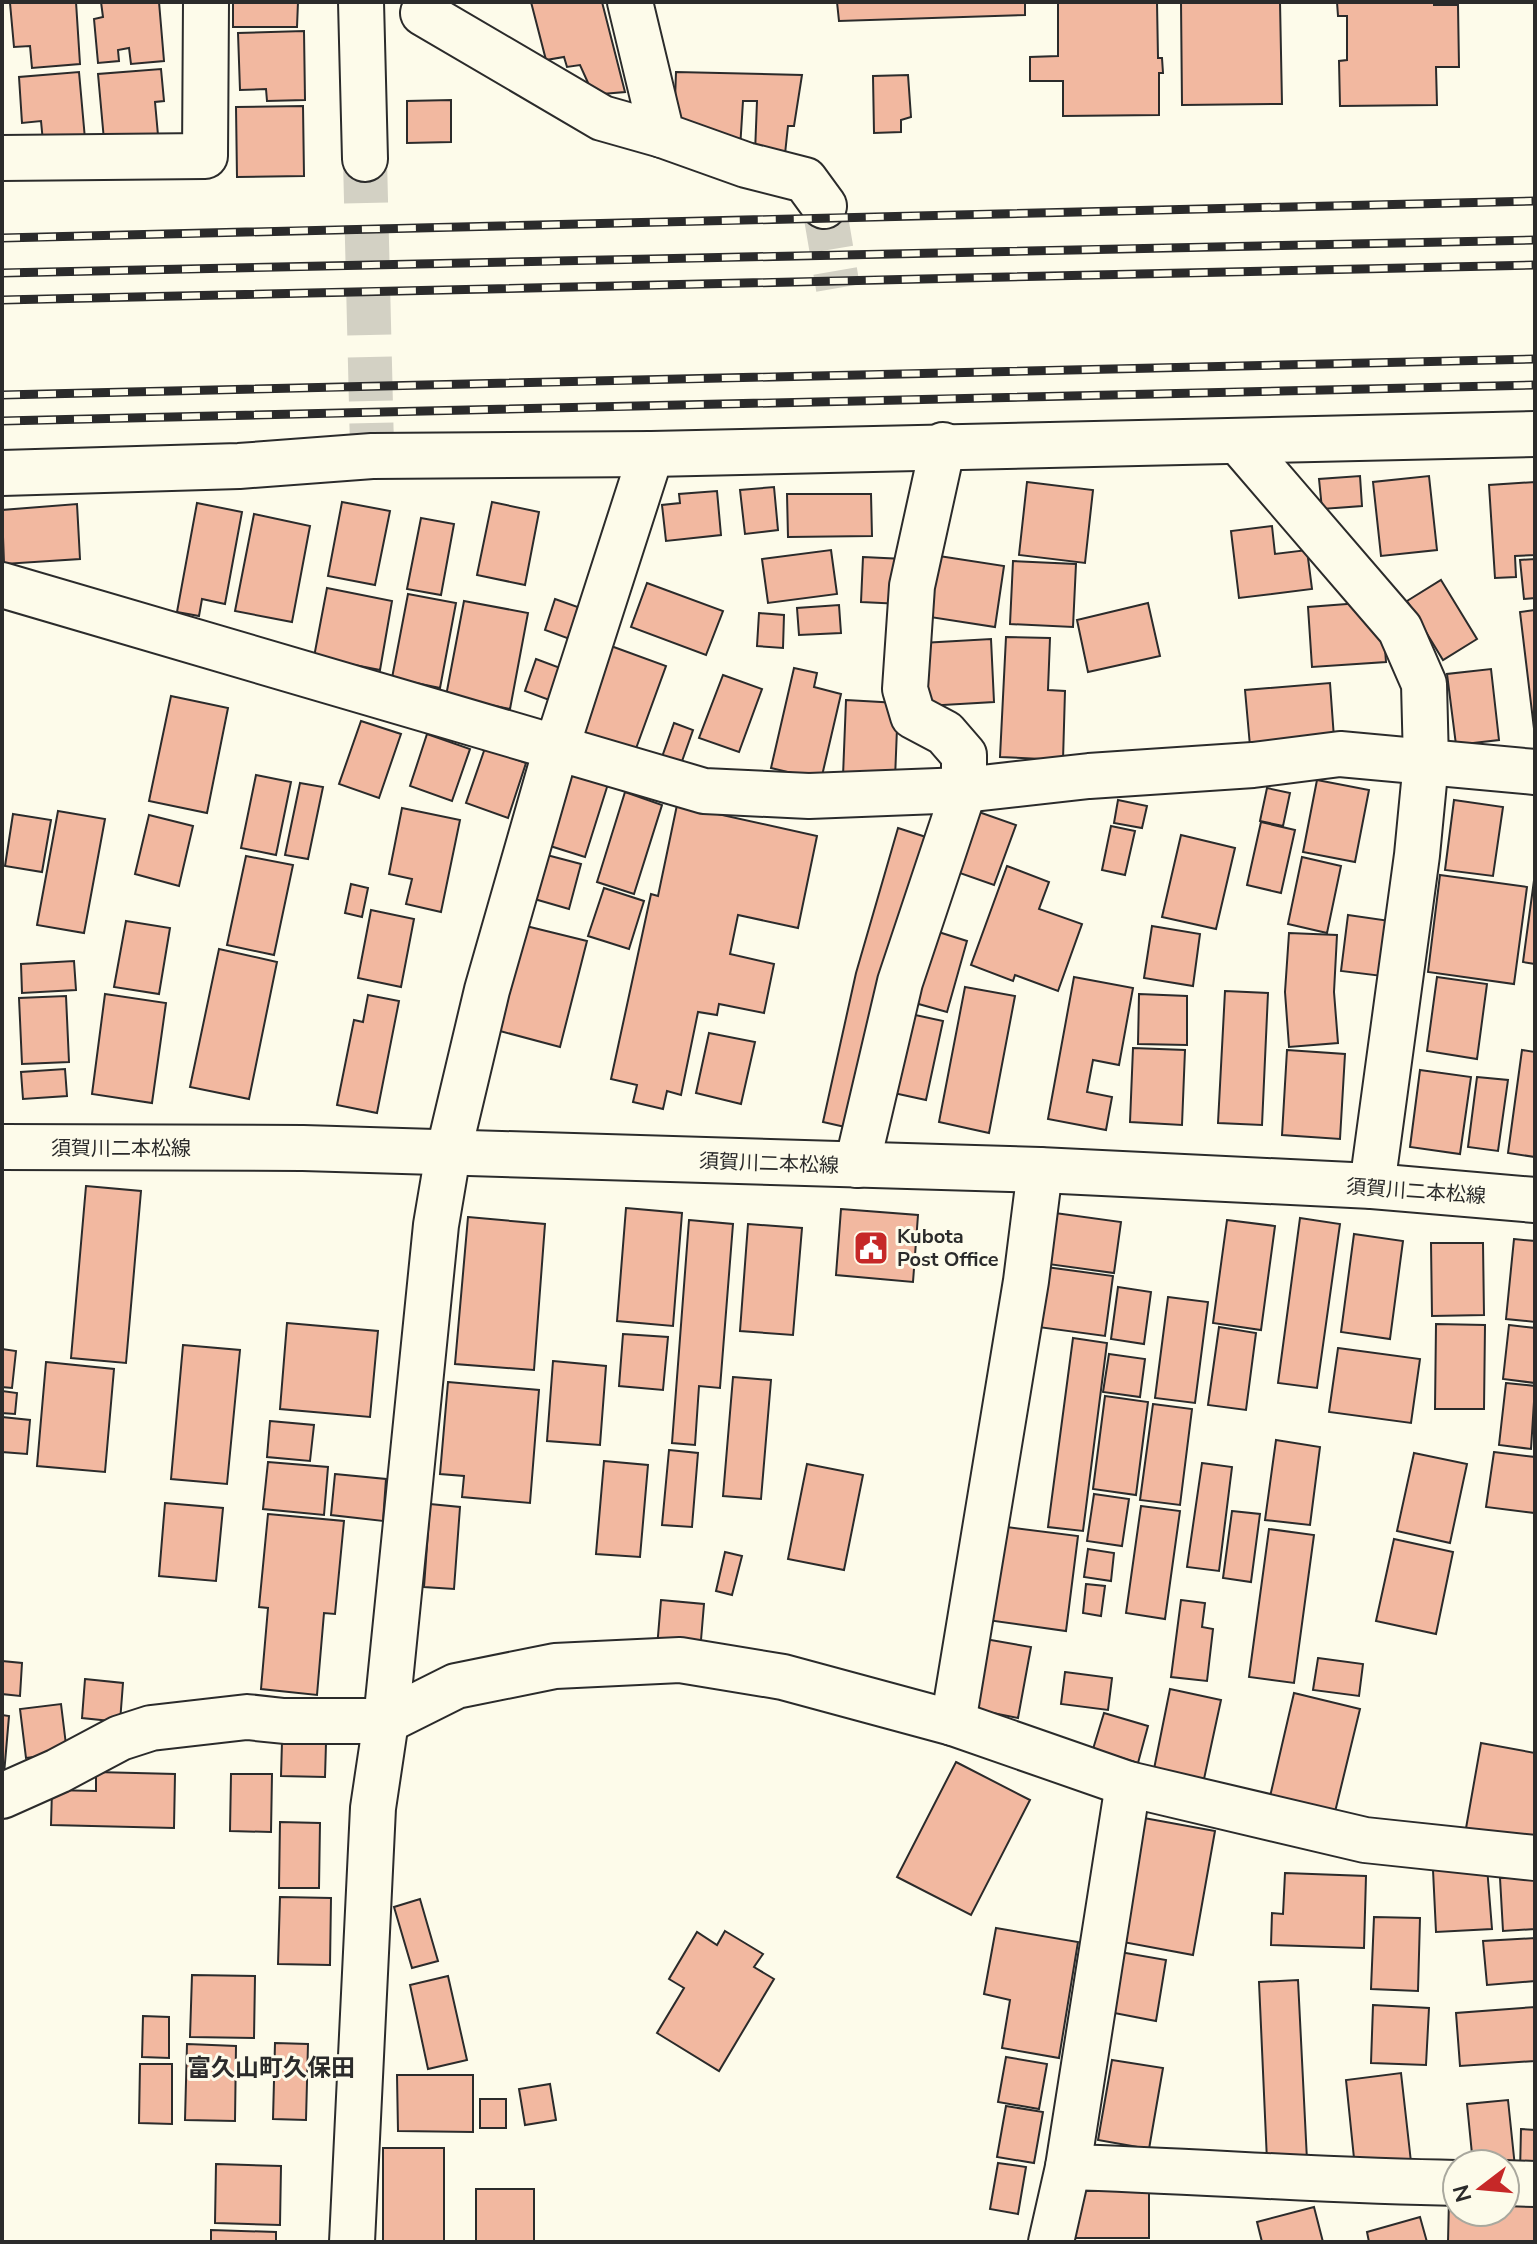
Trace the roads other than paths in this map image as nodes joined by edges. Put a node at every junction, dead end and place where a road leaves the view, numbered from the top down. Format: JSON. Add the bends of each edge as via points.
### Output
{"nodes":[{"id":1,"x":206,"y":2,"type":"edge"},
{"id":2,"x":361,"y":2,"type":"edge"},
{"id":3,"x":630,"y":2,"type":"edge"},
{"id":4,"x":423,"y":13,"type":"dead end"},
{"id":5,"x":662,"y":135,"type":"junction"},
{"id":6,"x":2,"y":158,"type":"edge"},
{"id":7,"x":365,"y":159,"type":"tunnel mouth"},
{"id":8,"x":824,"y":206,"type":"tunnel mouth"},
{"id":9,"x":1535,"y":434,"type":"edge"},
{"id":10,"x":1239,"y":442,"type":"junction"},
{"id":11,"x":943,"y":445,"type":"junction"},
{"id":12,"x":651,"y":454,"type":"junction"},
{"id":13,"x":2,"y":473,"type":"edge"},
{"id":14,"x":2,"y":585,"type":"edge"},
{"id":15,"x":556,"y":749,"type":"junction"},
{"id":16,"x":1426,"y":762,"type":"junction"},
{"id":17,"x":1535,"y":772,"type":"edge"},
{"id":18,"x":964,"y":790,"type":"junction"},
{"id":19,"x":2,"y":1147,"type":"edge"},
{"id":20,"x":448,"y":1154,"type":"junction"},
{"id":21,"x":857,"y":1165,"type":"junction"},
{"id":22,"x":1040,"y":1170,"type":"junction"},
{"id":23,"x":1372,"y":1186,"type":"junction"},
{"id":24,"x":1535,"y":1200,"type":"edge"},
{"id":25,"x":386,"y":1721,"type":"junction"},
{"id":26,"x":953,"y":1723,"type":"junction"},
{"id":27,"x":1128,"y":1784,"type":"junction"},
{"id":28,"x":2,"y":1796,"type":"edge"},
{"id":29,"x":1535,"y":1858,"type":"edge"},
{"id":30,"x":1068,"y":2167,"type":"junction"},
{"id":31,"x":1441,"y":2183,"type":"edge"},
{"id":32,"x":352,"y":2242,"type":"edge"},
{"id":33,"x":1051,"y":2242,"type":"edge"}],
"edges":[{"from":1,"to":6,"type":"street","via":[[205,156]]},
{"from":2,"to":7,"type":"street"},
{"from":3,"to":5,"type":"street"},
{"from":4,"to":5,"type":"street","via":[[602,118]]},
{"from":5,"to":8,"type":"street","via":[[805,180]]},
{"from":9,"to":10,"type":"street"},
{"from":10,"to":11,"type":"street"},
{"from":10,"to":16,"type":"street","via":[[1400,629],[1424,684]]},
{"from":11,"to":12,"type":"street"},
{"from":11,"to":18,"type":"street","via":[[912,586],[905,689],[913,716],[945,733],[964,755]]},
{"from":12,"to":13,"type":"street","via":[[372,452],[239,466]]},
{"from":12,"to":15,"type":"street"},
{"from":14,"to":15,"type":"street"},
{"from":15,"to":18,"type":"street","via":[[704,791],[809,796]]},
{"from":15,"to":20,"type":"street","via":[[487,990]]},
{"from":16,"to":17,"type":"street"},
{"from":16,"to":18,"type":"street","via":[[1340,754]]},
{"from":16,"to":23,"type":"street"},
{"from":18,"to":21,"type":"street","via":[[900,982]]},
{"from":19,"to":20,"type":"street","name":"須賀川二本松線"},
{"from":20,"to":21,"type":"street","name":"須賀川二本松線"},
{"from":20,"to":25,"type":"street","via":[[436,1225]]},
{"from":21,"to":22,"type":"street","name":"須賀川二本松線"},
{"from":22,"to":23,"type":"street","name":"須賀川二本松線"},
{"from":22,"to":26,"type":"street"},
{"from":23,"to":24,"type":"street","name":"須賀川二本松線"},
{"from":25,"to":26,"type":"street","via":[[456,1686],[555,1666],[680,1660],[783,1677]]},
{"from":25,"to":28,"type":"street","via":[[247,1717],[151,1728]]},
{"from":25,"to":32,"type":"street","via":[[373,1808]]},
{"from":26,"to":27,"type":"street"},
{"from":27,"to":29,"type":"street","via":[[1365,1840]]},
{"from":27,"to":30,"type":"street"},
{"from":30,"to":31,"type":"street"},
{"from":30,"to":33,"type":"street"}]}
